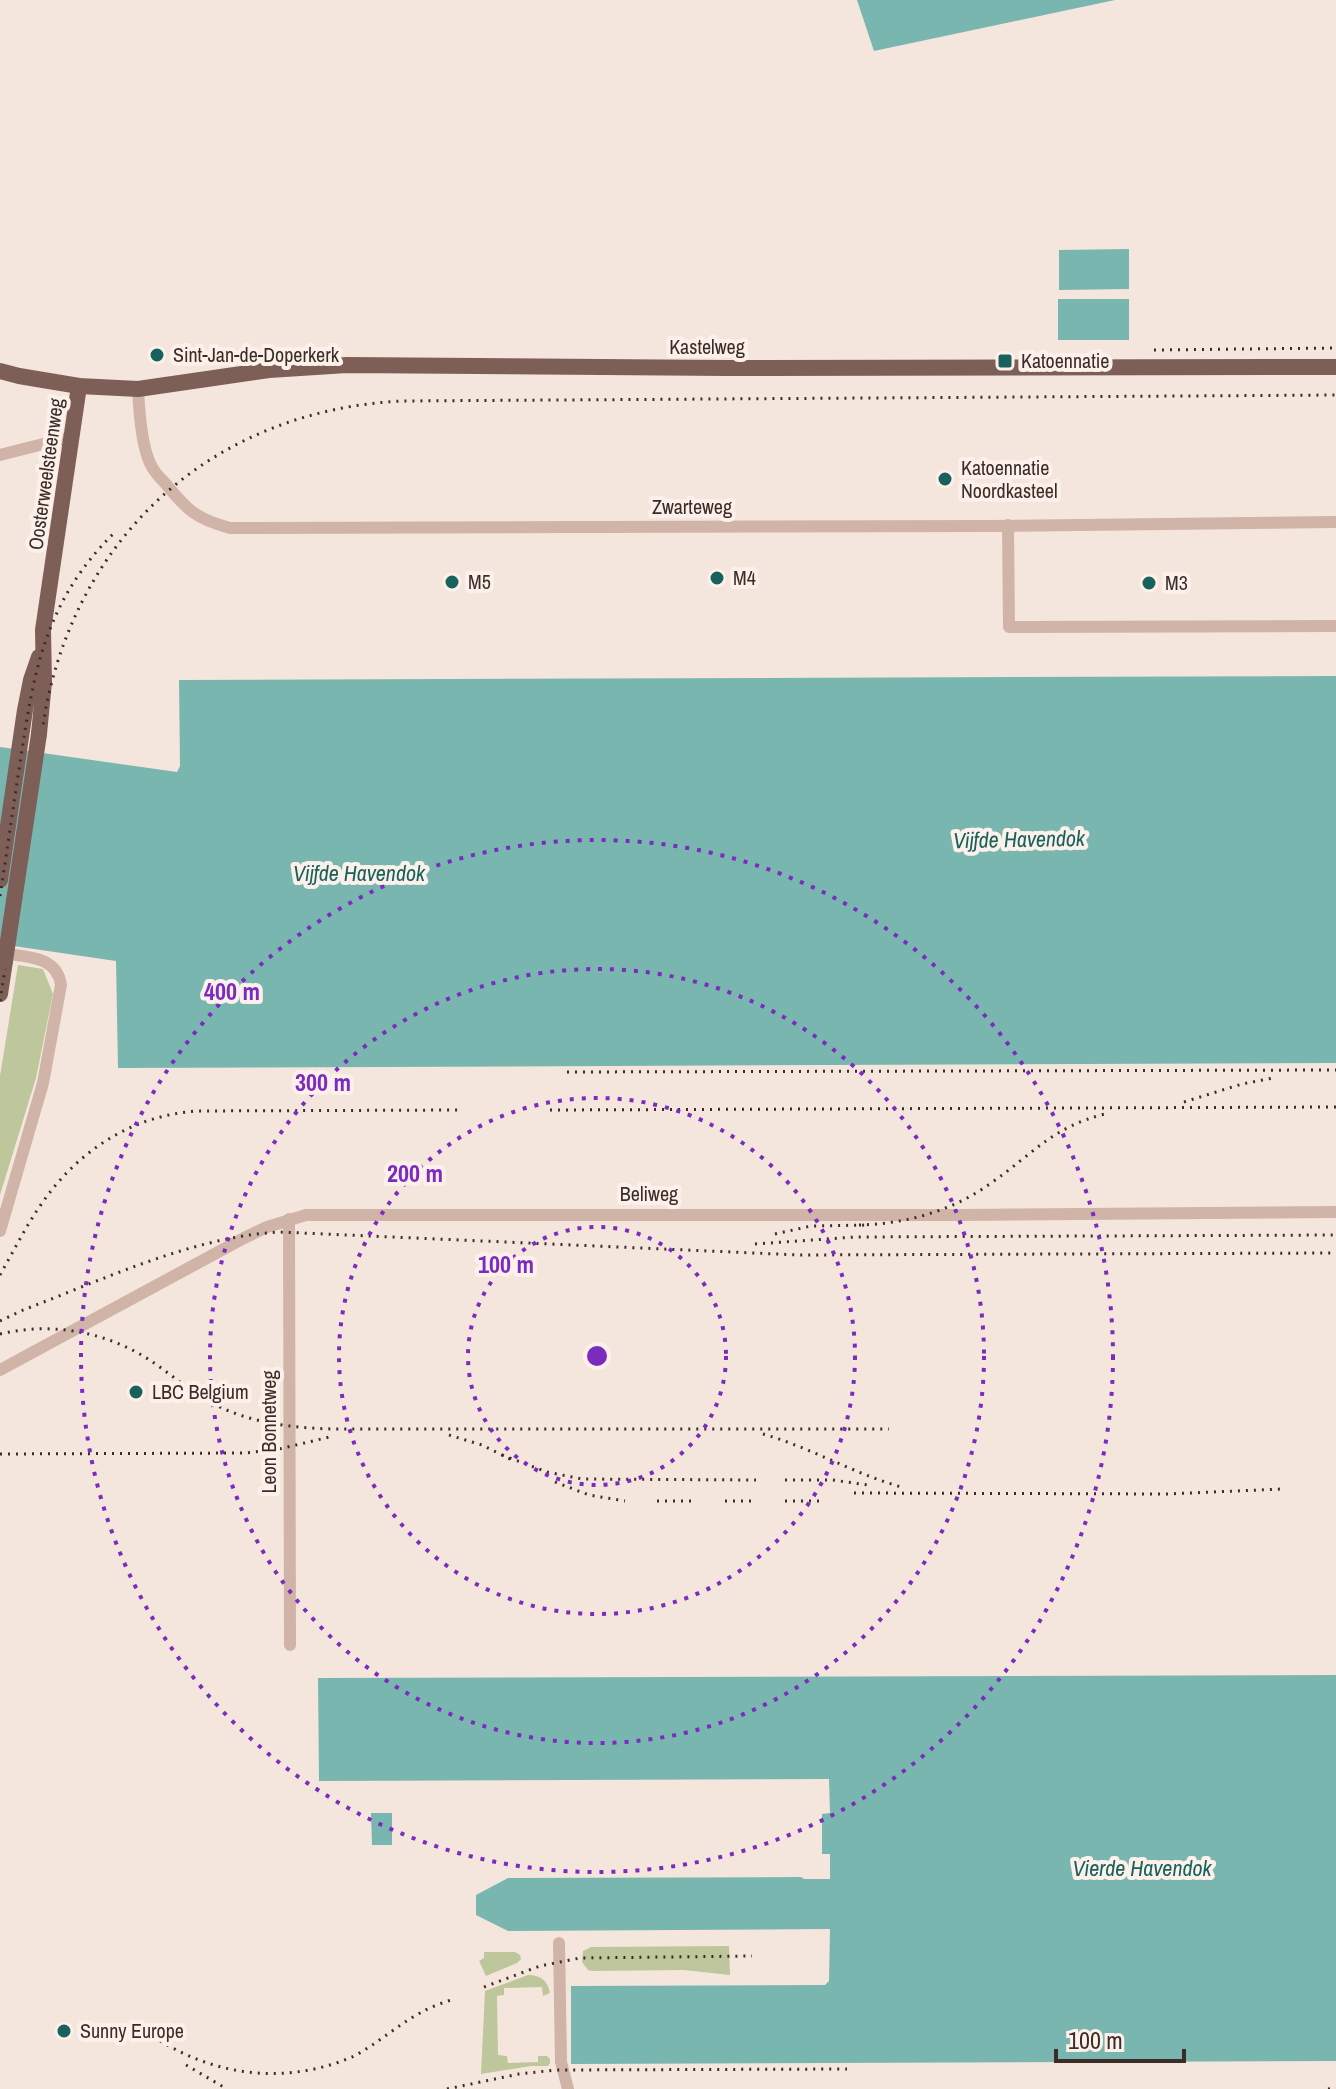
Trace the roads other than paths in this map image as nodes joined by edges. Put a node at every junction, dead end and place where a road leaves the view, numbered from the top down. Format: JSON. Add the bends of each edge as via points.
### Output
{"nodes":[{"id":1,"x":1336,"y":367,"type":"edge"},
{"id":2,"x":0,"y":371,"type":"edge"},
{"id":3,"x":79,"y":386,"type":"junction"},
{"id":4,"x":138,"y":389,"type":"junction"},
{"id":5,"x":71,"y":437,"type":"junction"},
{"id":6,"x":0,"y":455,"type":"edge"},
{"id":7,"x":1336,"y":522,"type":"edge"},
{"id":8,"x":1008,"y":525,"type":"junction"},
{"id":9,"x":1336,"y":626,"type":"edge"},
{"id":10,"x":30,"y":733,"type":"junction"},
{"id":11,"x":0,"y":880,"type":"edge"},
{"id":12,"x":2,"y":957,"type":"edge"},
{"id":13,"x":0,"y":994,"type":"edge"},
{"id":14,"x":1336,"y":1212,"type":"edge"},
{"id":15,"x":289,"y":1219,"type":"junction"},
{"id":16,"x":0,"y":1231,"type":"edge"},
{"id":17,"x":0,"y":1370,"type":"edge"},
{"id":18,"x":290,"y":1645,"type":"dead end"},
{"id":19,"x":559,"y":1943,"type":"dead end"},
{"id":20,"x":568,"y":2089,"type":"edge"}],
"edges":[{"from":1,"to":4,"type":"main road","name":"Kastelweg","via":[[347,365]]},
{"from":2,"to":3,"type":"main road","name":"Oosterweelsteenweg"},
{"from":3,"to":4,"type":"main road","name":"Kastelweg"},
{"from":3,"to":5,"type":"main road","name":"Oosterweelsteenweg"},
{"from":4,"to":8,"type":"street","name":"Zwarteweg","via":[[151,467],[185,508],[230,528]]},
{"from":5,"to":6,"type":"street"},
{"from":5,"to":10,"type":"main road","name":"Oosterweelsteenweg","via":[[42,647],[44,682]]},
{"from":7,"to":8,"type":"street","name":"Zwarteweg"},
{"from":8,"to":9,"type":"street","via":[[1009,627]]},
{"from":10,"to":11,"type":"main road"},
{"from":10,"to":12,"type":"main road","bridge":true},
{"from":12,"to":13,"type":"main road"},
{"from":12,"to":16,"type":"street","via":[[47,962],[59,974],[61,985],[43,1083]]},
{"from":14,"to":15,"type":"street","name":"Beliweg"},
{"from":15,"to":17,"type":"street","name":"Beliweg"},
{"from":15,"to":18,"type":"street","name":"Leon Bonnetweg"},
{"from":19,"to":20,"type":"street","via":[[561,2062]]}]}
